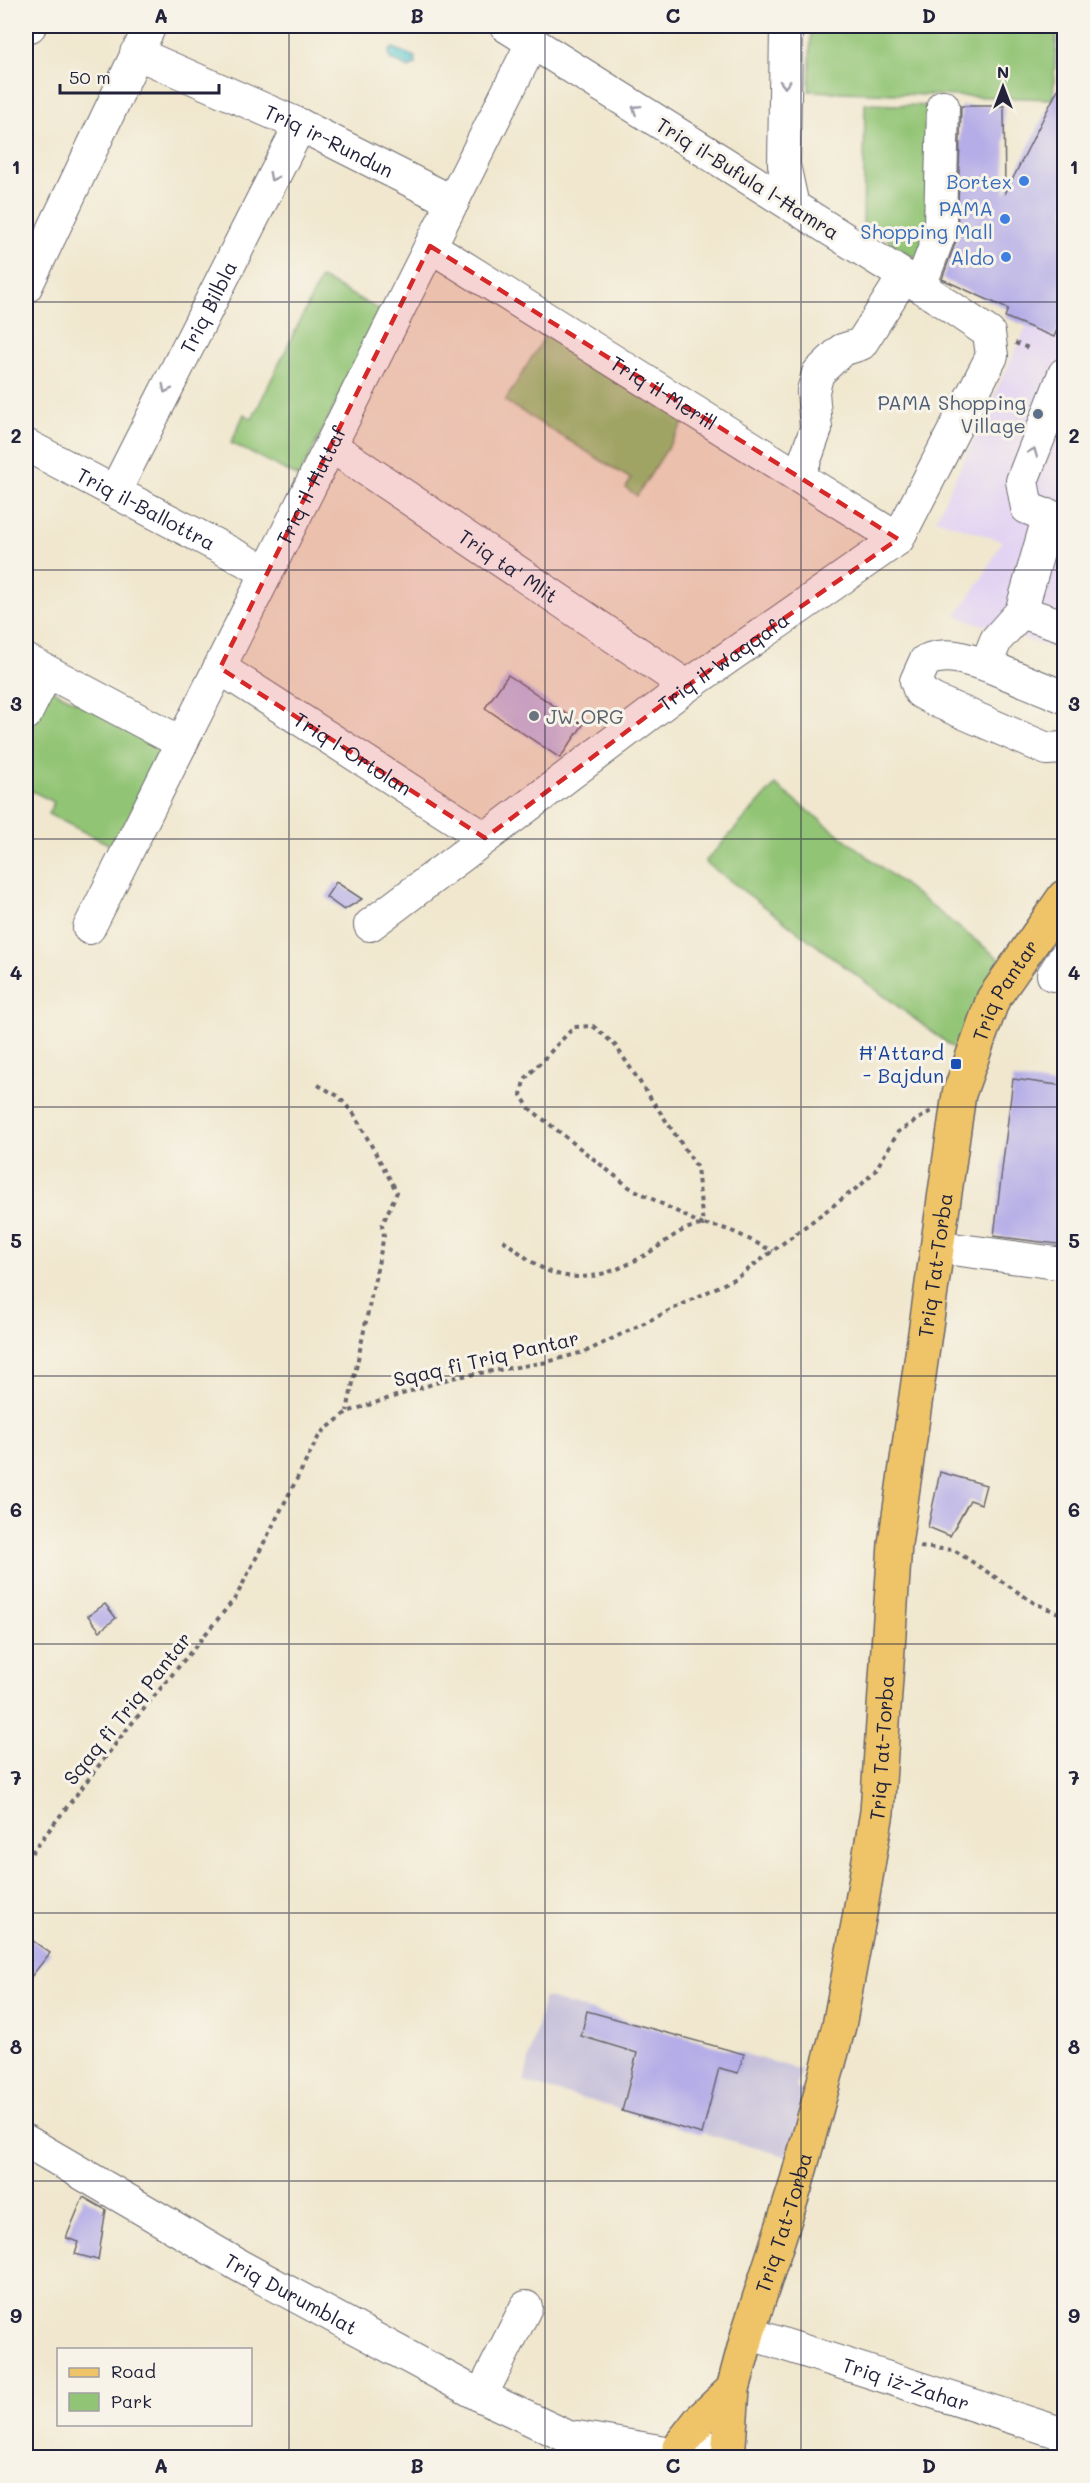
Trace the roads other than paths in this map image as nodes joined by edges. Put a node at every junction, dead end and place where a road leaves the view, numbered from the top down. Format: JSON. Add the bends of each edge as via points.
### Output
{"nodes":[{"id":1,"x":506,"y":26,"type":"edge"},
{"id":2,"x":786,"y":26,"type":"edge"},
{"id":3,"x":143,"y":39,"type":"edge"},
{"id":4,"x":532,"y":43,"type":"junction"},
{"id":5,"x":943,"y":106,"type":"dead end"},
{"id":6,"x":300,"y":125,"type":"junction"},
{"id":7,"x":784,"y":165,"type":"junction"},
{"id":8,"x":751,"y":181,"type":"junction"},
{"id":9,"x":453,"y":202,"type":"junction"},
{"id":10,"x":793,"y":206,"type":"junction"},
{"id":11,"x":430,"y":246,"type":"junction"},
{"id":12,"x":912,"y":281,"type":"junction"},
{"id":13,"x":26,"y":287,"type":"edge"},
{"id":14,"x":988,"y":333,"type":"joint"},
{"id":15,"x":1065,"y":374,"type":"edge"},
{"id":16,"x":26,"y":445,"type":"edge"},
{"id":17,"x":331,"y":446,"type":"junction"},
{"id":18,"x":795,"y":474,"type":"junction"},
{"id":19,"x":115,"y":491,"type":"junction"},
{"id":20,"x":1053,"y":515,"type":"edge"},
{"id":21,"x":898,"y":539,"type":"junction"},
{"id":22,"x":267,"y":572,"type":"junction"},
{"id":23,"x":1021,"y":612,"type":"junction"},
{"id":24,"x":1065,"y":626,"type":"edge"},
{"id":25,"x":986,"y":665,"type":"junction"},
{"id":26,"x":36,"y":666,"type":"edge"},
{"id":27,"x":220,"y":668,"type":"junction"},
{"id":28,"x":687,"y":686,"type":"junction"},
{"id":29,"x":1065,"y":697,"type":"edge"},
{"id":30,"x":26,"y":714,"type":"edge"},
{"id":31,"x":182,"y":742,"type":"junction"},
{"id":32,"x":1065,"y":748,"type":"edge"},
{"id":33,"x":485,"y":838,"type":"junction"},
{"id":34,"x":1065,"y":897,"type":"edge"},
{"id":35,"x":370,"y":925,"type":"dead end"},
{"id":36,"x":89,"y":928,"type":"dead end"},
{"id":37,"x":959,"y":1094,"type":"joint"},
{"id":38,"x":938,"y":1247,"type":"junction"},
{"id":39,"x":1065,"y":1264,"type":"edge"},
{"id":40,"x":26,"y":2141,"type":"edge"},
{"id":41,"x":525,"y":2307,"type":"dead end"},
{"id":42,"x":748,"y":2333,"type":"junction"},
{"id":43,"x":736,"y":2378,"type":"junction"},
{"id":44,"x":481,"y":2396,"type":"junction"},
{"id":45,"x":1065,"y":2434,"type":"edge"},
{"id":46,"x":564,"y":2435,"type":"junction"},
{"id":47,"x":673,"y":2453,"type":"edge"},
{"id":48,"x":600,"y":2457,"type":"edge"},
{"id":49,"x":723,"y":2457,"type":"edge"},
{"id":50,"x":728,"y":2457,"type":"edge"},
{"id":51,"x":745,"y":2457,"type":"edge"}],
"edges":[{"from":1,"to":4,"type":"street","name":"Triq il-Bufula l-Ħamra"},
{"from":2,"to":7,"type":"street","one_way":true},
{"from":3,"to":6,"type":"street","name":"Triq ir-Rundun"},
{"from":3,"to":13,"type":"street"},
{"from":8,"to":4,"type":"street","name":"Triq il-Bufula l-Ħamra","one_way":true},
{"from":4,"to":9,"type":"street","name":"Triq il-Ħuttaf"},
{"from":5,"to":12,"type":"street","via":[[939,236]]},
{"from":6,"to":9,"type":"street","name":"Triq ir-Rundun"},
{"from":6,"to":19,"type":"street","name":"Triq Bilbla","one_way":true},
{"from":7,"to":8,"type":"street"},
{"from":7,"to":10,"type":"street"},
{"from":8,"to":10,"type":"street","name":"Triq il-Bufula l-Ħamra"},
{"from":9,"to":11,"type":"street","name":"Triq il-Ħuttaf"},
{"from":10,"to":12,"type":"street","name":"Triq il-Bufula l-Ħamra"},
{"from":11,"to":17,"type":"street","name":"Triq il-Ħuttaf"},
{"from":11,"to":18,"type":"street","name":"Triq il-Merill"},
{"from":12,"to":14,"type":"street","name":"Triq il-Bufula l-Ħamra"},
{"from":12,"to":18,"type":"street","via":[[861,344],[842,350],[818,373],[813,391],[816,429],[805,460]]},
{"from":14,"to":21,"type":"street","name":"Triq il-Waqqafa","via":[[992,356]]},
{"from":20,"to":15,"type":"street","one_way":true,"via":[[1022,481]]},
{"from":16,"to":19,"type":"street","name":"Triq il-Ballottra"},
{"from":17,"to":22,"type":"street","name":"Triq il-Ħuttaf"},
{"from":17,"to":28,"type":"street","name":"Triq ta' Mlit"},
{"from":18,"to":21,"type":"street","name":"Triq il-Merill"},
{"from":19,"to":22,"type":"street","name":"Triq il-Ballottra"},
{"from":20,"to":23,"type":"street"},
{"from":21,"to":28,"type":"street","name":"Triq il-Waqqafa"},
{"from":22,"to":27,"type":"street","name":"Triq il-Ħuttaf"},
{"from":23,"to":24,"type":"street"},
{"from":23,"to":25,"type":"street","via":[[996,640]]},
{"from":25,"to":29,"type":"street"},
{"from":25,"to":32,"type":"street","via":[[937,655],[925,661],[916,681],[920,692],[934,700],[1047,749]]},
{"from":26,"to":30,"type":"street"},
{"from":26,"to":31,"type":"street"},
{"from":27,"to":31,"type":"street","name":"Triq il-Ħuttaf"},
{"from":27,"to":33,"type":"street","name":"Triq l-Ortolan"},
{"from":28,"to":33,"type":"street","name":"Triq il-Waqqafa"},
{"from":31,"to":36,"type":"street","name":"Triq il-Ħuttaf"},
{"from":33,"to":35,"type":"street","name":"Triq il-Waqqafa"},
{"from":34,"to":37,"type":"main road","name":"Triq Pantar","via":[[993,999]]},
{"from":37,"to":38,"type":"main road","name":"Triq Tat-Torba"},
{"from":38,"to":39,"type":"street"},
{"from":38,"to":42,"type":"main road","name":"Triq Tat-Torba","via":[[895,1545],[877,1812],[857,1930],[839,2026],[801,2165]]},
{"from":40,"to":44,"type":"street","name":"Triq Durumblat","via":[[240,2266]]},
{"from":41,"to":44,"type":"street"},
{"from":42,"to":43,"type":"main road","name":"Triq Tat-Torba"},
{"from":42,"to":45,"type":"street","name":"Triq iż-Żahar"},
{"from":43,"to":47,"type":"main road"},
{"from":43,"to":50,"type":"main road","name":"Triq Tat-Torba"},
{"from":43,"to":51,"type":"main road"},
{"from":44,"to":46,"type":"street","name":"Triq Durumblat"},
{"from":46,"to":47,"type":"street","name":"Triq Durumblat"},
{"from":46,"to":48,"type":"street","name":"Triq Durumblat"},
{"from":47,"to":49,"type":"street","name":"Triq Durumblat","via":[[699,2444],[711,2447]]}]}
